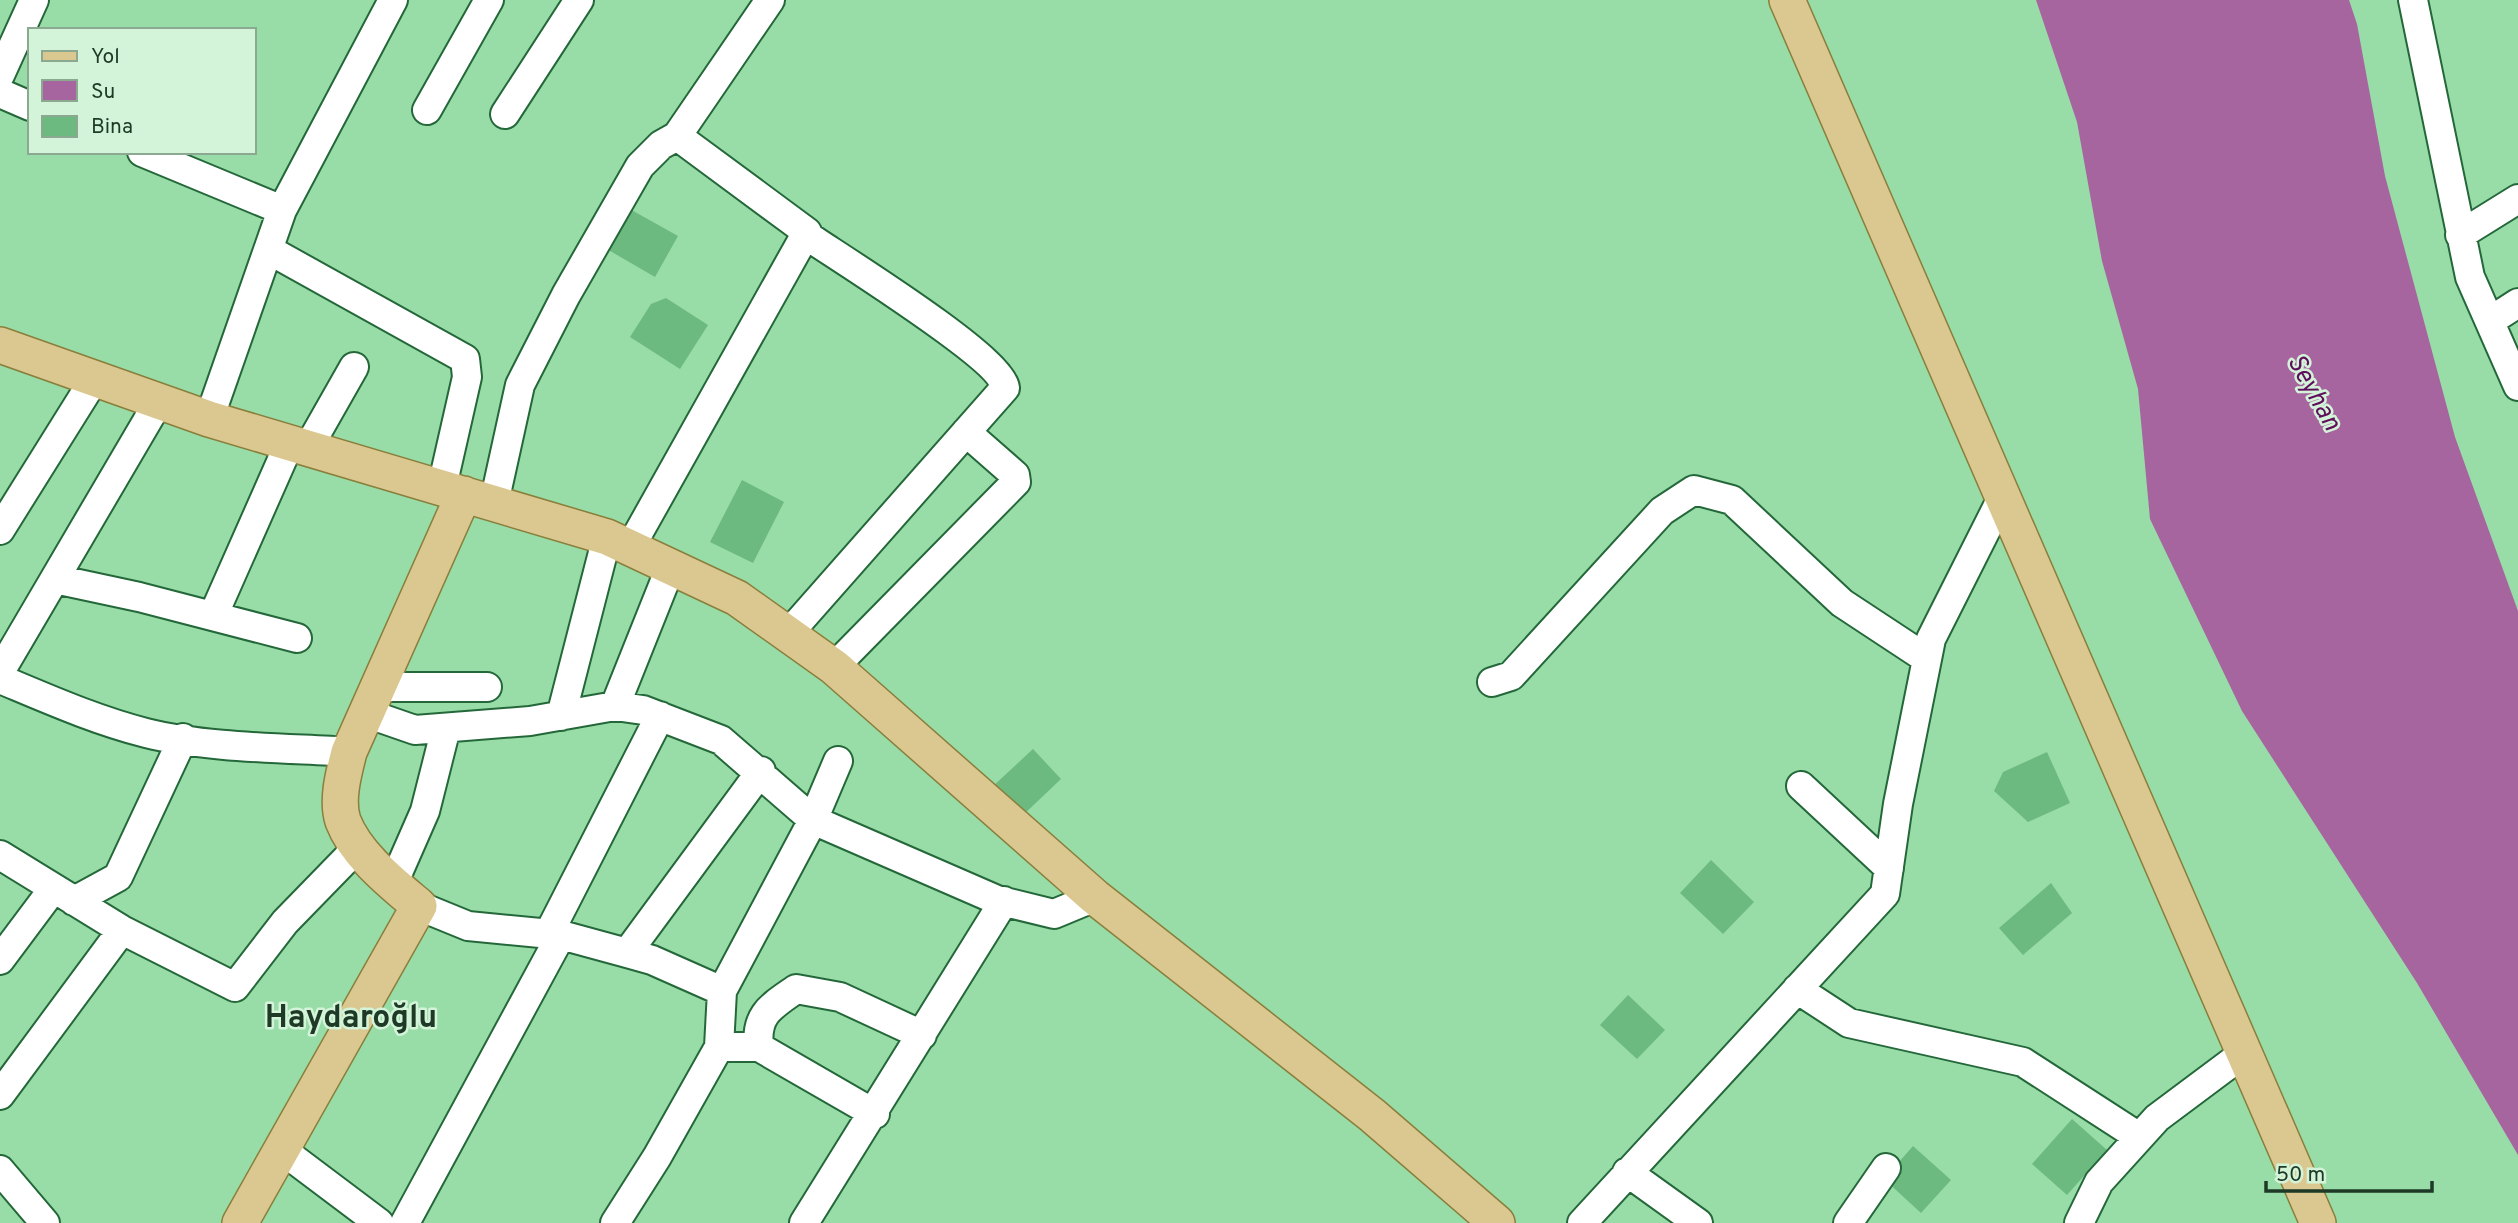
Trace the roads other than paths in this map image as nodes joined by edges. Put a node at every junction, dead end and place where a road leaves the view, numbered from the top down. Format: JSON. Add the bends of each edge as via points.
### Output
{"nodes":[{"id":1,"x":34,"y":0,"type":"edge"},
{"id":2,"x":393,"y":0,"type":"edge"},
{"id":3,"x":489,"y":0,"type":"edge"},
{"id":4,"x":579,"y":0,"type":"edge"},
{"id":5,"x":770,"y":0,"type":"edge"},
{"id":6,"x":1787,"y":0,"type":"edge"},
{"id":7,"x":2414,"y":1,"type":"edge"},
{"id":8,"x":0,"y":75,"type":"edge"},
{"id":9,"x":0,"y":93,"type":"edge"},
{"id":10,"x":28,"y":105,"type":"edge"},
{"id":11,"x":428,"y":110,"type":"dead end"},
{"id":12,"x":505,"y":114,"type":"dead end"},
{"id":13,"x":677,"y":136,"type":"junction"},
{"id":14,"x":147,"y":154,"type":"edge"},
{"id":15,"x":2518,"y":199,"type":"edge"},
{"id":16,"x":282,"y":210,"type":"junction"},
{"id":17,"x":806,"y":235,"type":"junction"},
{"id":18,"x":2460,"y":235,"type":"junction"},
{"id":19,"x":269,"y":250,"type":"junction"},
{"id":20,"x":2518,"y":303,"type":"edge"},
{"id":21,"x":2490,"y":321,"type":"junction"},
{"id":22,"x":0,"y":345,"type":"edge"},
{"id":23,"x":354,"y":367,"type":"dead end"},
{"id":24,"x":95,"y":378,"type":"junction"},
{"id":25,"x":2518,"y":386,"type":"edge"},
{"id":26,"x":159,"y":401,"type":"junction"},
{"id":27,"x":209,"y":419,"type":"junction"},
{"id":28,"x":966,"y":432,"type":"junction"},
{"id":29,"x":299,"y":445,"type":"junction"},
{"id":30,"x":467,"y":495,"type":"junction"},
{"id":31,"x":2002,"y":498,"type":"junction"},
{"id":32,"x":0,"y":530,"type":"edge"},
{"id":33,"x":619,"y":542,"type":"junction"},
{"id":34,"x":671,"y":566,"type":"junction"},
{"id":35,"x":55,"y":579,"type":"junction"},
{"id":36,"x":213,"y":616,"type":"junction"},
{"id":37,"x":788,"y":634,"type":"junction"},
{"id":38,"x":297,"y":638,"type":"dead end"},
{"id":39,"x":1927,"y":659,"type":"junction"},
{"id":40,"x":834,"y":667,"type":"junction"},
{"id":41,"x":0,"y":672,"type":"edge"},
{"id":42,"x":0,"y":678,"type":"edge"},
{"id":43,"x":1492,"y":682,"type":"dead end"},
{"id":44,"x":486,"y":687,"type":"dead end"},
{"id":45,"x":372,"y":700,"type":"junction"},
{"id":46,"x":615,"y":706,"type":"junction"},
{"id":47,"x":561,"y":716,"type":"junction"},
{"id":48,"x":660,"y":716,"type":"junction"},
{"id":49,"x":446,"y":728,"type":"junction"},
{"id":50,"x":183,"y":738,"type":"junction"},
{"id":51,"x":349,"y":752,"type":"junction"},
{"id":52,"x":838,"y":761,"type":"dead end"},
{"id":53,"x":761,"y":771,"type":"junction"},
{"id":54,"x":1801,"y":786,"type":"dead end"},
{"id":55,"x":813,"y":820,"type":"junction"},
{"id":56,"x":359,"y":846,"type":"junction"},
{"id":57,"x":0,"y":855,"type":"edge"},
{"id":58,"x":1889,"y":868,"type":"junction"},
{"id":59,"x":64,"y":895,"type":"junction"},
{"id":60,"x":406,"y":895,"type":"junction"},
{"id":61,"x":1095,"y":897,"type":"junction"},
{"id":62,"x":1004,"y":901,"type":"junction"},
{"id":63,"x":122,"y":930,"type":"junction"},
{"id":64,"x":555,"y":934,"type":"junction"},
{"id":65,"x":627,"y":953,"type":"junction"},
{"id":66,"x":0,"y":960,"type":"edge"},
{"id":67,"x":1797,"y":989,"type":"junction"},
{"id":68,"x":722,"y":991,"type":"junction"},
{"id":69,"x":922,"y":1035,"type":"junction"},
{"id":70,"x":719,"y":1047,"type":"junction"},
{"id":71,"x":759,"y":1047,"type":"junction"},
{"id":72,"x":2244,"y":1053,"type":"junction"},
{"id":73,"x":0,"y":1095,"type":"edge"},
{"id":74,"x":875,"y":1114,"type":"junction"},
{"id":75,"x":2139,"y":1137,"type":"junction"},
{"id":76,"x":282,"y":1150,"type":"junction"},
{"id":77,"x":1886,"y":1168,"type":"dead end"},
{"id":78,"x":0,"y":1170,"type":"edge"},
{"id":79,"x":1627,"y":1172,"type":"junction"},
{"id":80,"x":45,"y":1223,"type":"edge"},
{"id":81,"x":240,"y":1223,"type":"edge"},
{"id":82,"x":379,"y":1223,"type":"edge"},
{"id":83,"x":405,"y":1223,"type":"edge"},
{"id":84,"x":615,"y":1223,"type":"edge"},
{"id":85,"x":804,"y":1223,"type":"edge"},
{"id":86,"x":1497,"y":1223,"type":"edge"},
{"id":87,"x":1582,"y":1223,"type":"edge"},
{"id":88,"x":1698,"y":1223,"type":"edge"},
{"id":89,"x":1847,"y":1223,"type":"edge"},
{"id":90,"x":2079,"y":1223,"type":"edge"},
{"id":91,"x":2318,"y":1223,"type":"edge"}],
"edges":[{"from":1,"to":8,"type":"street"},
{"from":2,"to":16,"type":"street"},
{"from":3,"to":11,"type":"street"},
{"from":4,"to":12,"type":"street"},
{"from":5,"to":13,"type":"street"},
{"from":6,"to":31,"type":"main road"},
{"from":7,"to":18,"type":"street"},
{"from":9,"to":10,"type":"street"},
{"from":13,"to":17,"type":"street"},
{"from":13,"to":30,"type":"street","via":[[640,166],[560,306]]},
{"from":14,"to":16,"type":"street"},
{"from":15,"to":18,"type":"street"},
{"from":16,"to":19,"type":"street"},
{"from":17,"to":28,"type":"street","via":[[961,341],[1004,379],[1005,388]]},
{"from":17,"to":33,"type":"street"},
{"from":18,"to":21,"type":"street","via":[[2470,277]]},
{"from":19,"to":27,"type":"street"},
{"from":19,"to":30,"type":"street","via":[[465,359]]},
{"from":20,"to":21,"type":"street"},
{"from":21,"to":25,"type":"street"},
{"from":22,"to":24,"type":"main road"},
{"from":23,"to":29,"type":"street"},
{"from":24,"to":26,"type":"main road"},
{"from":24,"to":32,"type":"street"},
{"from":26,"to":27,"type":"main road"},
{"from":26,"to":35,"type":"street"},
{"from":27,"to":29,"type":"main road"},
{"from":28,"to":37,"type":"street"},
{"from":28,"to":40,"type":"street","via":[[1015,475],[1016,482]]},
{"from":29,"to":30,"type":"main road"},
{"from":29,"to":36,"type":"street"},
{"from":30,"to":33,"type":"main road"},
{"from":30,"to":45,"type":"main road"},
{"from":31,"to":39,"type":"street","via":[[1931,639]]},
{"from":31,"to":72,"type":"main road"},
{"from":33,"to":34,"type":"main road"},
{"from":33,"to":47,"type":"street"},
{"from":34,"to":37,"type":"main road","via":[[737,598]]},
{"from":34,"to":46,"type":"street"},
{"from":35,"to":36,"type":"street"},
{"from":35,"to":41,"type":"street"},
{"from":36,"to":38,"type":"street"},
{"from":37,"to":40,"type":"main road"},
{"from":39,"to":43,"type":"street","via":[[1843,603],[1732,500],[1694,489],[1662,511],[1511,676]]},
{"from":39,"to":58,"type":"street"},
{"from":40,"to":61,"type":"main road"},
{"from":42,"to":50,"type":"street","via":[[74,711],[148,733]]},
{"from":44,"to":45,"type":"street"},
{"from":45,"to":49,"type":"street","via":[[415,730]]},
{"from":45,"to":51,"type":"main road"},
{"from":46,"to":47,"type":"street"},
{"from":46,"to":48,"type":"street"},
{"from":47,"to":49,"type":"street"},
{"from":48,"to":53,"type":"street","via":[[721,740]]},
{"from":48,"to":64,"type":"street"},
{"from":49,"to":60,"type":"street"},
{"from":50,"to":51,"type":"street"},
{"from":50,"to":59,"type":"street","via":[[118,877]]},
{"from":51,"to":56,"type":"main road","via":[[341,780],[343,821]]},
{"from":52,"to":55,"type":"street"},
{"from":53,"to":55,"type":"street"},
{"from":53,"to":65,"type":"street"},
{"from":54,"to":58,"type":"street"},
{"from":55,"to":62,"type":"street"},
{"from":55,"to":68,"type":"street"},
{"from":56,"to":60,"type":"main road","via":[[374,868]]},
{"from":56,"to":63,"type":"street","via":[[285,922],[235,987]]},
{"from":57,"to":59,"type":"street"},
{"from":58,"to":67,"type":"street","via":[[1885,894]]},
{"from":59,"to":63,"type":"street"},
{"from":59,"to":66,"type":"street"},
{"from":60,"to":64,"type":"street","via":[[468,926]]},
{"from":60,"to":76,"type":"main road"},
{"from":61,"to":62,"type":"street","via":[[1054,914]]},
{"from":61,"to":86,"type":"main road","via":[[1372,1115]]},
{"from":62,"to":69,"type":"street"},
{"from":63,"to":73,"type":"street"},
{"from":64,"to":65,"type":"street"},
{"from":64,"to":83,"type":"street"},
{"from":65,"to":68,"type":"street"},
{"from":67,"to":75,"type":"street","via":[[1849,1023],[2023,1062]]},
{"from":67,"to":79,"type":"street"},
{"from":68,"to":70,"type":"street"},
{"from":69,"to":71,"type":"street","via":[[840,997],[796,989],[766,1010],[757,1030]]},
{"from":69,"to":74,"type":"street"},
{"from":70,"to":71,"type":"street"},
{"from":70,"to":84,"type":"street"},
{"from":71,"to":74,"type":"street"},
{"from":72,"to":75,"type":"street"},
{"from":72,"to":91,"type":"main road"},
{"from":74,"to":85,"type":"street"},
{"from":75,"to":90,"type":"street","via":[[2099,1182]]},
{"from":76,"to":81,"type":"main road"},
{"from":76,"to":82,"type":"street"},
{"from":77,"to":89,"type":"street"},
{"from":78,"to":80,"type":"street"},
{"from":79,"to":87,"type":"street"},
{"from":79,"to":88,"type":"street"}]}
